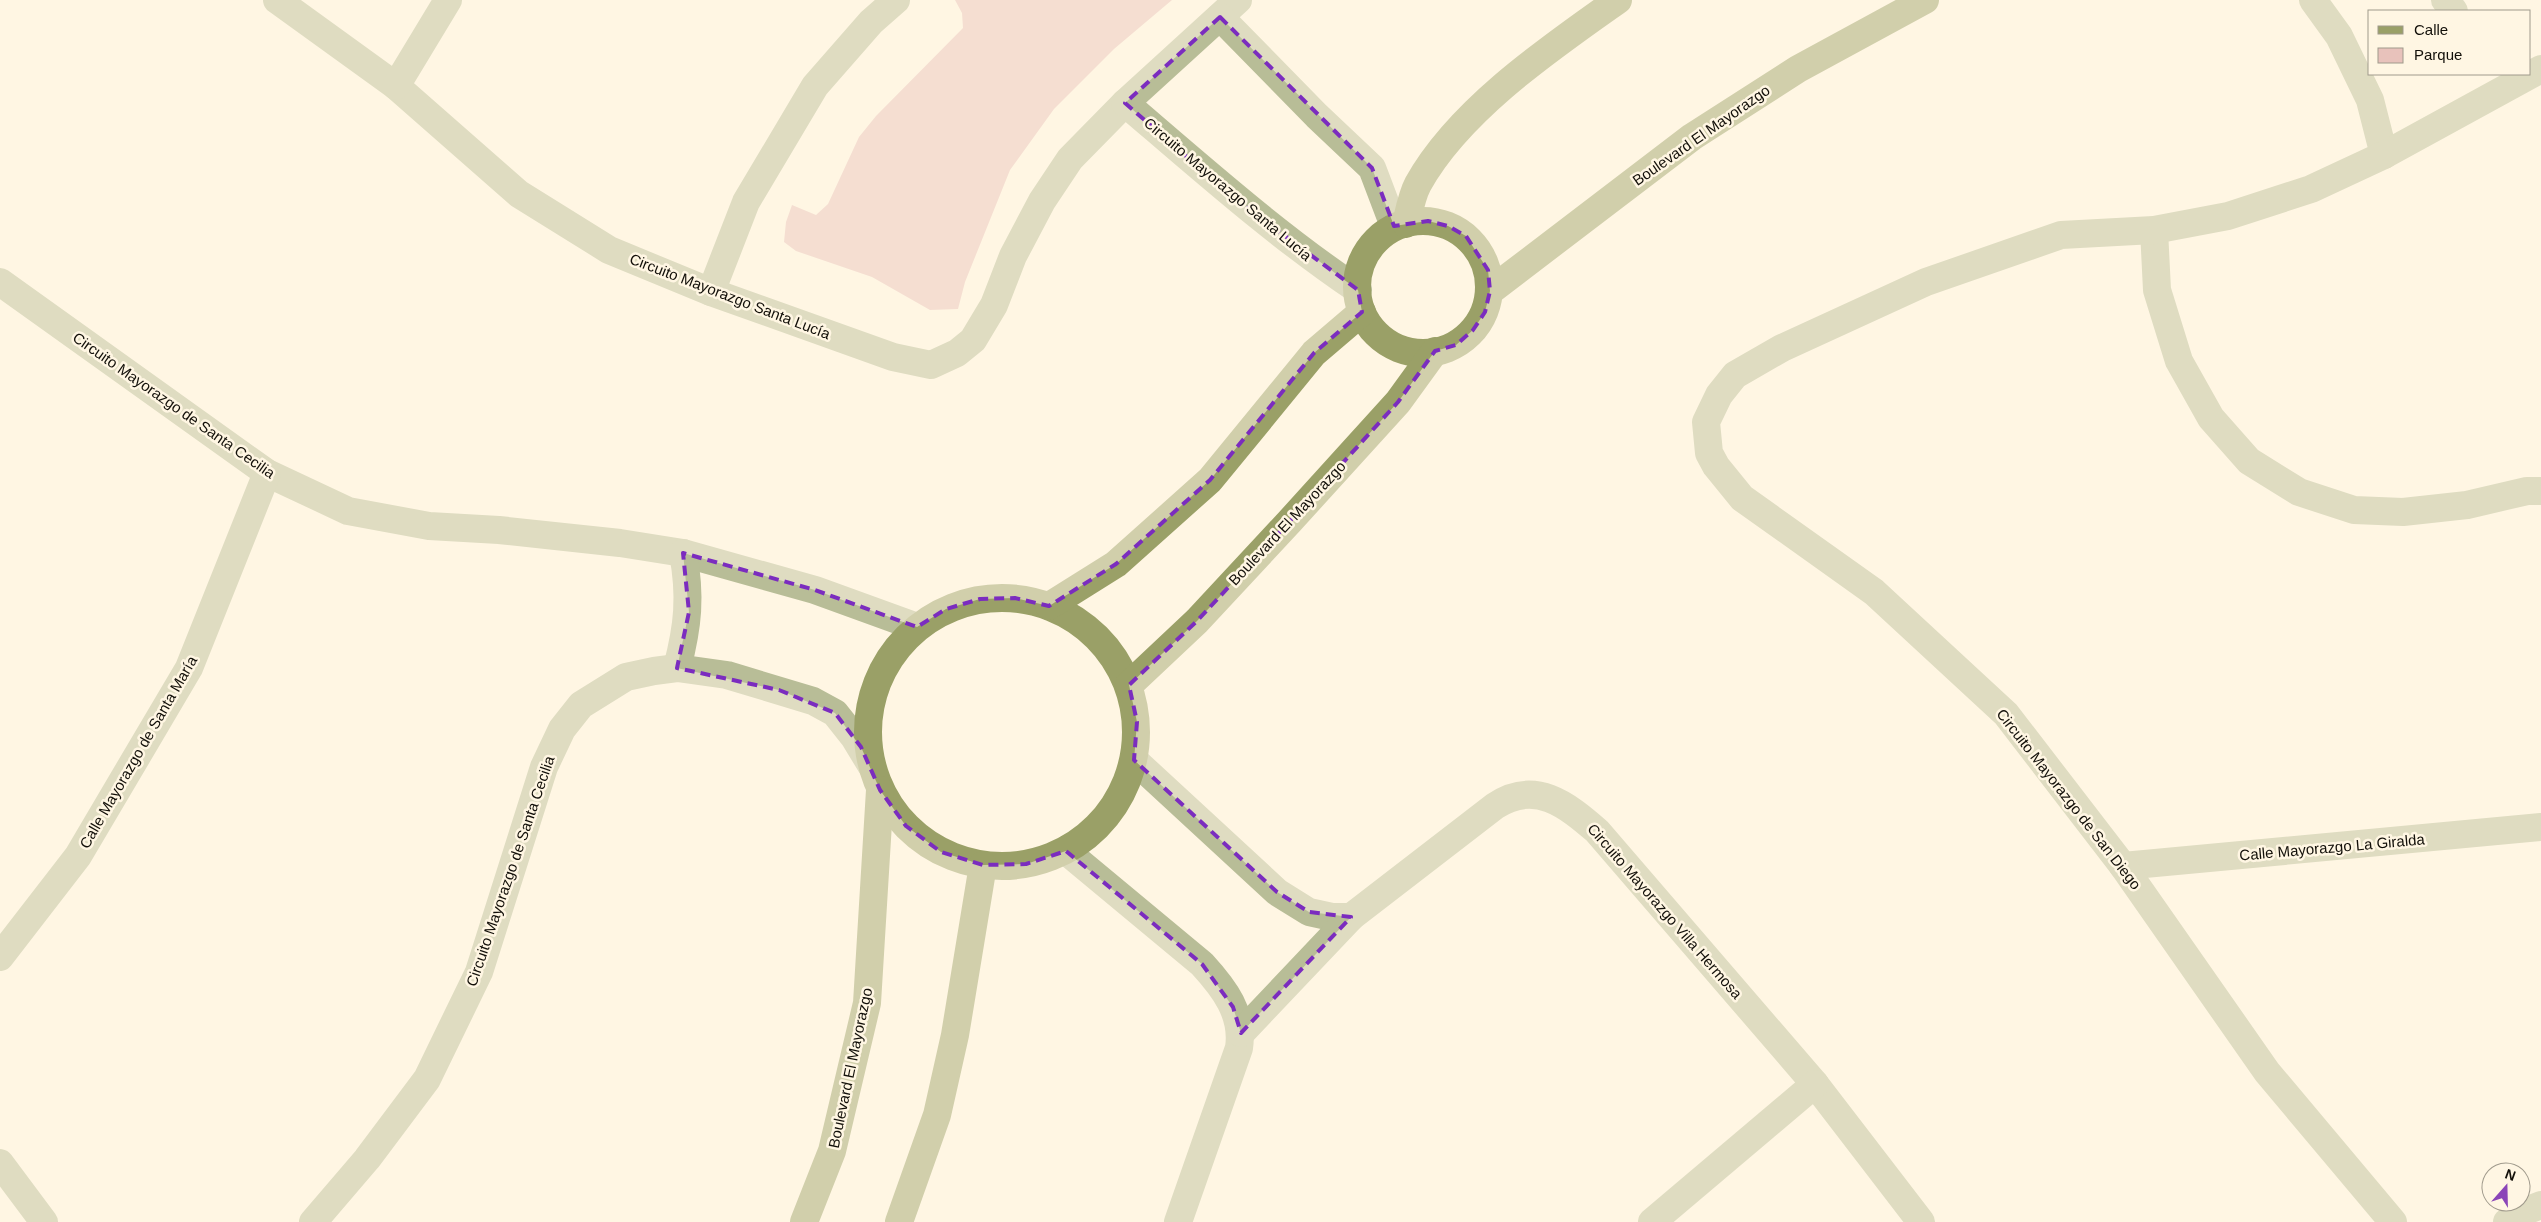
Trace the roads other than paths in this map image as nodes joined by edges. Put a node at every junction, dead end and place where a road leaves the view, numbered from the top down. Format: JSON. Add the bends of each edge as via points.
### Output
{"nodes":[{"id":1,"x":277,"y":0,"type":"edge"},
{"id":2,"x":448,"y":0,"type":"edge"},
{"id":3,"x":896,"y":0,"type":"edge"},
{"id":4,"x":1618,"y":0,"type":"edge"},
{"id":5,"x":1925,"y":0,"type":"edge"},
{"id":6,"x":2313,"y":0,"type":"edge"},
{"id":7,"x":2445,"y":0,"type":"edge"},
{"id":8,"x":1229,"y":9,"type":"edge"},
{"id":9,"x":2453,"y":10,"type":"edge"},
{"id":10,"x":2521,"y":75,"type":"edge"},
{"id":11,"x":2508,"y":79,"type":"edge"},
{"id":12,"x":396,"y":86,"type":"junction"},
{"id":13,"x":1125,"y":102,"type":"junction"},
{"id":14,"x":2384,"y":155,"type":"junction"},
{"id":15,"x":1400,"y":225,"type":"junction"},
{"id":16,"x":2154,"y":230,"type":"junction"},
{"id":17,"x":0,"y":282,"type":"edge"},
{"id":18,"x":1490,"y":291,"type":"junction"},
{"id":19,"x":712,"y":292,"type":"junction"},
{"id":20,"x":1360,"y":301,"type":"junction"},
{"id":21,"x":1435,"y":352,"type":"junction"},
{"id":22,"x":267,"y":473,"type":"junction"},
{"id":23,"x":2541,"y":492,"type":"edge"},
{"id":24,"x":683,"y":553,"type":"junction"},
{"id":25,"x":1049,"y":606,"type":"junction"},
{"id":26,"x":917,"y":627,"type":"junction"},
{"id":27,"x":677,"y":668,"type":"junction"},
{"id":28,"x":1129,"y":685,"type":"junction"},
{"id":29,"x":1134,"y":760,"type":"junction"},
{"id":30,"x":871,"y":765,"type":"junction"},
{"id":31,"x":880,"y":790,"type":"junction"},
{"id":32,"x":2541,"y":827,"type":"edge"},
{"id":33,"x":1066,"y":851,"type":"junction"},
{"id":34,"x":983,"y":865,"type":"junction"},
{"id":35,"x":2123,"y":866,"type":"junction"},
{"id":36,"x":1351,"y":917,"type":"junction"},
{"id":37,"x":0,"y":957,"type":"edge"},
{"id":38,"x":1241,"y":1033,"type":"junction"},
{"id":39,"x":1815,"y":1084,"type":"junction"},
{"id":40,"x":0,"y":1164,"type":"edge"},
{"id":41,"x":2541,"y":1205,"type":"edge"},
{"id":42,"x":44,"y":1222,"type":"edge"},
{"id":43,"x":313,"y":1222,"type":"edge"},
{"id":44,"x":804,"y":1222,"type":"edge"},
{"id":45,"x":899,"y":1222,"type":"edge"},
{"id":46,"x":1178,"y":1222,"type":"edge"},
{"id":47,"x":1652,"y":1222,"type":"edge"},
{"id":48,"x":1921,"y":1222,"type":"edge"},
{"id":49,"x":2393,"y":1222,"type":"edge"},
{"id":50,"x":2507,"y":1222,"type":"edge"}],
"edges":[{"from":1,"to":12,"type":"street","name":"Circuito Mayorazgo Santa Lucía"},
{"from":2,"to":12,"type":"street"},
{"from":3,"to":19,"type":"street","via":[[871,22],[815,86],[746,202]]},
{"from":4,"to":15,"type":"street","via":[[1560,40],[1499,90],[1446,142],[1417,185]]},
{"from":5,"to":18,"type":"street","name":"Boulevard El Mayorazgo","via":[[1798,69],[1692,137]]},
{"from":6,"to":14,"type":"street","via":[[2339,36],[2370,100]]},
{"from":7,"to":9,"type":"street"},
{"from":8,"to":13,"type":"street","name":"Circuito Mayorazgo Santa Lucía"},
{"from":8,"to":15,"type":"street","name":"Circuito Mayorazgo Santa Lucía","via":[[1317,116],[1372,168]]},
{"from":10,"to":11,"type":"street","name":"Circuito Mayorazgo de San Diego"},
{"from":11,"to":14,"type":"street","name":"Circuito Mayorazgo de San Diego"},
{"from":12,"to":19,"type":"street","name":"Circuito Mayorazgo Santa Lucía","via":[[519,194],[609,250]]},
{"from":13,"to":19,"type":"street","name":"Circuito Mayorazgo Santa Lucía","via":[[1070,159],[1042,201],[1013,256],[994,305],[973,340],[957,353],[931,365],[913,363]]},
{"from":13,"to":20,"type":"street","name":"Circuito Mayorazgo Santa Lucía"},
{"from":14,"to":16,"type":"street","name":"Circuito Mayorazgo de San Diego","via":[[2311,189],[2228,216]]},
{"from":15,"to":18,"type":"street","via":[[1428,221],[1448,226],[1466,236],[1479,251],[1488,270]]},
{"from":15,"to":20,"type":"street","via":[[1370,248],[1360,268]]},
{"from":16,"to":23,"type":"street","via":[[2157,290],[2179,361],[2211,418],[2249,461],[2299,492],[2354,510],[2403,512],[2467,505],[2526,490]]},
{"from":16,"to":35,"type":"street","name":"Circuito Mayorazgo de San Diego","via":[[2061,235],[1926,282],[1782,348],[1735,375],[1719,395],[1706,422],[1709,454],[1742,498],[1874,592],[2006,714]]},
{"from":17,"to":22,"type":"street","name":"Circuito Mayorazgo de Santa Cecilia"},
{"from":18,"to":21,"type":"street","via":[[1485,312],[1473,330],[1456,345]]},
{"from":20,"to":21,"type":"street","via":[[1374,331],[1391,344],[1412,352]]},
{"from":20,"to":25,"type":"street","via":[[1210,480],[1116,564]]},
{"from":21,"to":28,"type":"street","name":"Boulevard El Mayorazgo","via":[[1398,402],[1290,521],[1197,621]]},
{"from":22,"to":24,"type":"street","name":"Circuito Mayorazgo de Santa Cecilia","via":[[348,511],[429,526],[499,530]]},
{"from":22,"to":37,"type":"street","name":"Calle Mayorazgo de Santa María","via":[[189,668],[78,856]]},
{"from":24,"to":26,"type":"street","name":"Circuito Mayorazgo de Santa Cecilia","via":[[816,590]]},
{"from":24,"to":27,"type":"street","via":[[688,612]]},
{"from":25,"to":26,"type":"street","via":[[1015,598],[980,599],[946,609]]},
{"from":25,"to":28,"type":"street","via":[[1083,624],[1111,652]]},
{"from":26,"to":30,"type":"street","via":[[884,666],[868,714]]},
{"from":27,"to":30,"type":"street","name":"Circuito Mayorazgo de Santa Cecilia","via":[[727,675],[813,701],[835,713],[854,736]]},
{"from":27,"to":43,"type":"street","name":"Circuito Mayorazgo de Santa Cecilia","via":[[626,677],[596,694],[571,715],[544,767],[479,972],[427,1078],[367,1159]]},
{"from":28,"to":29,"type":"street","via":[[1137,722]]},
{"from":29,"to":33,"type":"street","via":[[1121,797],[1097,828]]},
{"from":29,"to":36,"type":"street","via":[[1277,892],[1309,912]]},
{"from":30,"to":31,"type":"street"},
{"from":31,"to":34,"type":"street","via":[[906,826],[941,852]]},
{"from":31,"to":44,"type":"street","name":"Boulevard El Mayorazgo","via":[[867,1003],[832,1151]]},
{"from":32,"to":35,"type":"street","name":"Calle Mayorazgo La Giralda"},
{"from":33,"to":34,"type":"street","via":[[1026,864]]},
{"from":33,"to":38,"type":"street","via":[[1202,964],[1234,1007]]},
{"from":34,"to":45,"type":"street","via":[[955,1036],[937,1115]]},
{"from":35,"to":49,"type":"street","name":"Circuito Mayorazgo de San Diego","via":[[2267,1072]]},
{"from":36,"to":38,"type":"street","name":"Circuito Mayorazgo Villa Hermosa"},
{"from":36,"to":39,"type":"street","name":"Circuito Mayorazgo Villa Hermosa","via":[[1505,799],[1538,794],[1551,798],[1597,831]]},
{"from":38,"to":46,"type":"street","via":[[1239,1048]]},
{"from":39,"to":47,"type":"street"},
{"from":39,"to":48,"type":"street","name":"Circuito Mayorazgo Villa Hermosa"},
{"from":40,"to":42,"type":"street"},
{"from":41,"to":50,"type":"street"}]}
